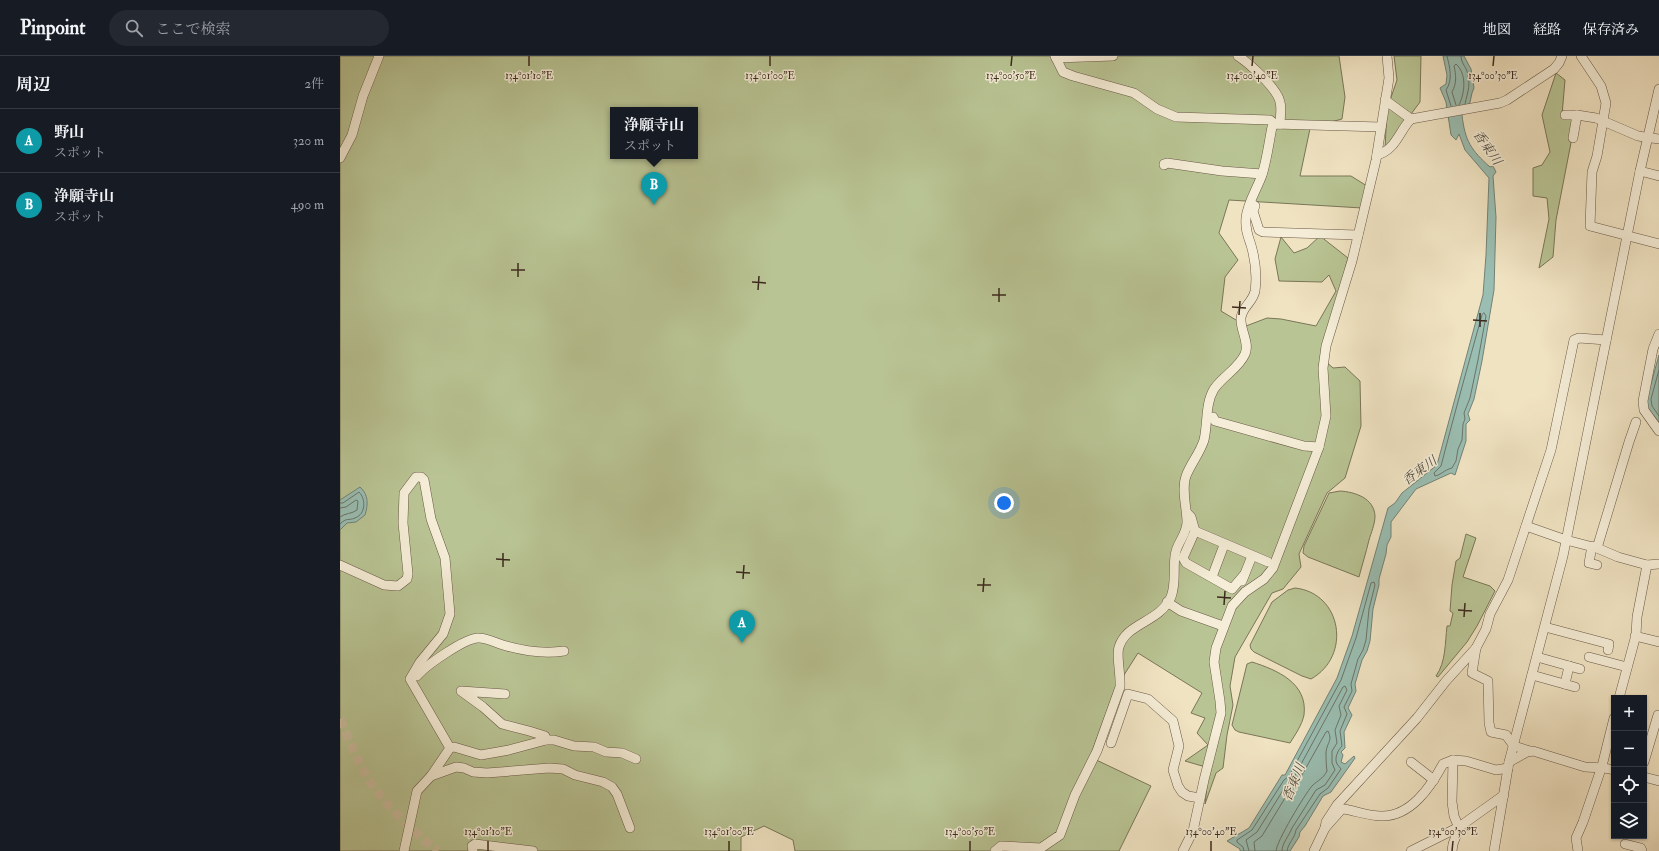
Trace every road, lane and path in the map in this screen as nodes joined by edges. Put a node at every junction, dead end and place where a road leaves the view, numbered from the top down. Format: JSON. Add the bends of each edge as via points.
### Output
{"nodes":[{"id":1,"x":379,"y":56,"type":"edge"},
{"id":2,"x":1113,"y":56,"type":"edge"},
{"id":3,"x":1238,"y":56,"type":"edge"},
{"id":4,"x":1387,"y":56,"type":"edge"},
{"id":5,"x":1562,"y":56,"type":"edge"},
{"id":6,"x":1581,"y":56,"type":"edge"},
{"id":7,"x":1055,"y":57,"type":"edge"},
{"id":8,"x":1659,"y":89,"type":"edge"},
{"id":9,"x":1385,"y":100,"type":"junction"},
{"id":10,"x":1565,"y":115,"type":"dead end"},
{"id":11,"x":1577,"y":115,"type":"junction"},
{"id":12,"x":1411,"y":119,"type":"junction"},
{"id":13,"x":1603,"y":121,"type":"junction"},
{"id":14,"x":1278,"y":124,"type":"junction"},
{"id":15,"x":1381,"y":127,"type":"junction"},
{"id":16,"x":1648,"y":137,"type":"junction"},
{"id":17,"x":1573,"y":138,"type":"dead end"},
{"id":18,"x":1659,"y":139,"type":"edge"},
{"id":19,"x":1377,"y":155,"type":"junction"},
{"id":20,"x":340,"y":158,"type":"edge"},
{"id":21,"x":1164,"y":164,"type":"dead end"},
{"id":22,"x":1640,"y":171,"type":"junction"},
{"id":23,"x":1262,"y":174,"type":"junction"},
{"id":24,"x":1659,"y":176,"type":"edge"},
{"id":25,"x":1251,"y":204,"type":"junction"},
{"id":26,"x":1358,"y":235,"type":"junction"},
{"id":27,"x":1627,"y":237,"type":"junction"},
{"id":28,"x":1659,"y":244,"type":"edge"},
{"id":29,"x":1659,"y":334,"type":"edge"},
{"id":30,"x":1606,"y":340,"type":"junction"},
{"id":31,"x":1213,"y":417,"type":"dead end"},
{"id":32,"x":1636,"y":422,"type":"dead end"},
{"id":33,"x":1659,"y":431,"type":"edge"},
{"id":34,"x":1319,"y":447,"type":"junction"},
{"id":35,"x":1186,"y":512,"type":"junction"},
{"id":36,"x":1526,"y":526,"type":"junction"},
{"id":37,"x":1195,"y":531,"type":"junction"},
{"id":38,"x":1566,"y":540,"type":"junction"},
{"id":39,"x":1224,"y":545,"type":"junction"},
{"id":40,"x":1595,"y":547,"type":"junction"},
{"id":41,"x":1252,"y":556,"type":"junction"},
{"id":42,"x":1268,"y":562,"type":"dead end"},
{"id":43,"x":340,"y":564,"type":"edge"},
{"id":44,"x":1659,"y":564,"type":"edge"},
{"id":45,"x":1597,"y":565,"type":"dead end"},
{"id":46,"x":1647,"y":565,"type":"junction"},
{"id":47,"x":1244,"y":575,"type":"junction"},
{"id":48,"x":1212,"y":577,"type":"junction"},
{"id":49,"x":1240,"y":598,"type":"junction"},
{"id":50,"x":1167,"y":602,"type":"junction"},
{"id":51,"x":1223,"y":626,"type":"junction"},
{"id":52,"x":1545,"y":627,"type":"junction"},
{"id":53,"x":1635,"y":636,"type":"junction"},
{"id":54,"x":1659,"y":642,"type":"edge"},
{"id":55,"x":1476,"y":648,"type":"junction"},
{"id":56,"x":1608,"y":650,"type":"dead end"},
{"id":57,"x":564,"y":651,"type":"dead end"},
{"id":58,"x":1537,"y":657,"type":"junction"},
{"id":59,"x":1589,"y":657,"type":"dead end"},
{"id":60,"x":1570,"y":666,"type":"junction"},
{"id":61,"x":1627,"y":667,"type":"junction"},
{"id":62,"x":1580,"y":669,"type":"dead end"},
{"id":63,"x":1532,"y":675,"type":"junction"},
{"id":64,"x":412,"y":682,"type":"junction"},
{"id":65,"x":1565,"y":684,"type":"junction"},
{"id":66,"x":1575,"y":687,"type":"dead end"},
{"id":67,"x":505,"y":694,"type":"dead end"},
{"id":68,"x":1620,"y":695,"type":"edge"},
{"id":69,"x":1658,"y":715,"type":"dead end"},
{"id":70,"x":1611,"y":730,"type":"edge"},
{"id":71,"x":546,"y":740,"type":"junction"},
{"id":72,"x":1111,"y":743,"type":"dead end"},
{"id":73,"x":1514,"y":746,"type":"junction"},
{"id":74,"x":450,"y":748,"type":"junction"},
{"id":75,"x":1530,"y":751,"type":"junction"},
{"id":76,"x":1647,"y":752,"type":"edge"},
{"id":77,"x":636,"y":759,"type":"dead end"},
{"id":78,"x":1453,"y":760,"type":"junction"},
{"id":79,"x":1411,"y":762,"type":"dead end"},
{"id":80,"x":1509,"y":765,"type":"junction"},
{"id":81,"x":1602,"y":766,"type":"junction"},
{"id":82,"x":1611,"y":769,"type":"edge"},
{"id":83,"x":431,"y":776,"type":"junction"},
{"id":84,"x":1647,"y":778,"type":"edge"},
{"id":85,"x":1434,"y":780,"type":"junction"},
{"id":86,"x":1659,"y":781,"type":"edge"},
{"id":87,"x":1504,"y":795,"type":"junction"},
{"id":88,"x":1200,"y":798,"type":"junction"},
{"id":89,"x":1459,"y":827,"type":"junction"},
{"id":90,"x":630,"y":828,"type":"dead end"},
{"id":91,"x":1325,"y":828,"type":"junction"},
{"id":92,"x":1625,"y":844,"type":"dead end"},
{"id":93,"x":404,"y":851,"type":"edge"},
{"id":94,"x":473,"y":851,"type":"edge"},
{"id":95,"x":533,"y":851,"type":"edge"},
{"id":96,"x":995,"y":851,"type":"edge"},
{"id":97,"x":1183,"y":851,"type":"edge"},
{"id":98,"x":1314,"y":851,"type":"edge"},
{"id":99,"x":1411,"y":851,"type":"edge"},
{"id":100,"x":1452,"y":851,"type":"edge"},
{"id":101,"x":1494,"y":851,"type":"edge"},
{"id":102,"x":1578,"y":851,"type":"edge"},
{"id":103,"x":1642,"y":851,"type":"edge"}],
"edges":[{"from":1,"to":20,"type":"street","via":[[363,96],[352,135]]},
{"from":2,"to":7,"type":"street"},
{"from":3,"to":14,"type":"street","via":[[1253,66],[1275,92],[1280,101]]},
{"from":4,"to":9,"type":"street","via":[[1389,78]]},
{"from":5,"to":12,"type":"street","via":[[1557,66],[1507,100]]},
{"from":6,"to":13,"type":"street","via":[[1601,86],[1605,97]]},
{"from":7,"to":14,"type":"street","via":[[1063,72],[1134,93],[1157,109],[1176,117],[1270,120]]},
{"from":8,"to":16,"type":"street"},
{"from":9,"to":12,"type":"street"},
{"from":9,"to":15,"type":"street"},
{"from":10,"to":11,"type":"street"},
{"from":11,"to":13,"type":"street"},
{"from":11,"to":17,"type":"street"},
{"from":12,"to":19,"type":"street","via":[[1394,144]]},
{"from":13,"to":16,"type":"street","via":[[1638,136]]},
{"from":13,"to":27,"type":"street","via":[[1592,172],[1590,226]]},
{"from":14,"to":15,"type":"street"},
{"from":14,"to":23,"type":"street","via":[[1272,127]]},
{"from":15,"to":19,"type":"street"},
{"from":16,"to":18,"type":"street"},
{"from":16,"to":22,"type":"street"},
{"from":19,"to":26,"type":"street"},
{"from":21,"to":23,"type":"street"},
{"from":22,"to":24,"type":"street"},
{"from":22,"to":27,"type":"street"},
{"from":23,"to":25,"type":"street"},
{"from":25,"to":26,"type":"street","via":[[1255,206],[1253,211],[1259,230],[1263,232]]},
{"from":25,"to":35,"type":"street","via":[[1246,216],[1246,233],[1255,271],[1255,292],[1241,318],[1246,353],[1214,389],[1210,399],[1204,439],[1186,476]]},
{"from":26,"to":34,"type":"street","via":[[1326,346],[1323,368],[1326,416]]},
{"from":27,"to":28,"type":"street"},
{"from":27,"to":30,"type":"street"},
{"from":29,"to":33,"type":"street","via":[[1653,349],[1643,401],[1644,410]]},
{"from":30,"to":36,"type":"street","via":[[1574,340],[1551,450]]},
{"from":30,"to":38,"type":"street"},
{"from":31,"to":34,"type":"street","via":[[1215,421],[1289,442]]},
{"from":32,"to":40,"type":"street"},
{"from":34,"to":49,"type":"street","via":[[1273,568],[1264,579]]},
{"from":35,"to":37,"type":"street","via":[[1191,517]]},
{"from":35,"to":50,"type":"street","via":[[1185,533],[1176,552],[1174,582]]},
{"from":36,"to":38,"type":"street"},
{"from":36,"to":55,"type":"street","via":[[1508,580]]},
{"from":37,"to":39,"type":"street"},
{"from":37,"to":48,"type":"street","via":[[1183,558],[1186,563]]},
{"from":38,"to":40,"type":"street"},
{"from":38,"to":52,"type":"street"},
{"from":39,"to":41,"type":"street"},
{"from":39,"to":48,"type":"street"},
{"from":40,"to":45,"type":"street","via":[[1589,563]]},
{"from":40,"to":46,"type":"street"},
{"from":41,"to":42,"type":"street"},
{"from":41,"to":47,"type":"street"},
{"from":43,"to":64,"type":"street","via":[[384,585],[398,586],[407,579],[403,523],[404,493],[416,477],[421,477],[424,480],[431,519],[445,558],[450,614],[443,634],[414,671],[410,679]]},
{"from":44,"to":46,"type":"street"},
{"from":46,"to":53,"type":"street"},
{"from":47,"to":48,"type":"street","via":[[1232,589]]},
{"from":47,"to":49,"type":"street","via":[[1239,590]]},
{"from":49,"to":51,"type":"street","via":[[1232,606]]},
{"from":50,"to":51,"type":"street","via":[[1181,611]]},
{"from":50,"to":96,"type":"street","via":[[1150,620],[1123,637],[1118,649],[1120,687],[1097,750],[1075,795],[1060,835],[1041,848],[1001,846]]},
{"from":51,"to":88,"type":"street","via":[[1214,662],[1221,713]]},
{"from":52,"to":56,"type":"street","via":[[1610,644]]},
{"from":52,"to":58,"type":"street"},
{"from":53,"to":54,"type":"street"},
{"from":53,"to":61,"type":"street"},
{"from":55,"to":73,"type":"street","via":[[1472,673],[1488,681],[1491,732],[1506,735]]},
{"from":55,"to":91,"type":"street","via":[[1338,805],[1326,822]]},
{"from":57,"to":64,"type":"street","via":[[548,653],[524,650],[479,638],[460,645],[424,668]]},
{"from":58,"to":60,"type":"street"},
{"from":58,"to":63,"type":"street"},
{"from":59,"to":61,"type":"street"},
{"from":60,"to":62,"type":"street"},
{"from":60,"to":65,"type":"street"},
{"from":61,"to":68,"type":"street"},
{"from":63,"to":65,"type":"street"},
{"from":63,"to":73,"type":"street"},
{"from":64,"to":74,"type":"street"},
{"from":65,"to":66,"type":"street"},
{"from":67,"to":71,"type":"street","via":[[462,691],[502,724],[545,736]]},
{"from":69,"to":76,"type":"street"},
{"from":70,"to":81,"type":"street"},
{"from":71,"to":74,"type":"street","via":[[481,755]]},
{"from":71,"to":77,"type":"street","via":[[574,746],[594,746],[606,752],[622,753]]},
{"from":72,"to":88,"type":"street","via":[[1128,694],[1148,699],[1173,721],[1179,746],[1173,770],[1178,786],[1188,796]]},
{"from":73,"to":75,"type":"street"},
{"from":73,"to":80,"type":"street"},
{"from":74,"to":83,"type":"street"},
{"from":75,"to":80,"type":"street"},
{"from":75,"to":81,"type":"street","via":[[1585,767]]},
{"from":78,"to":80,"type":"street","via":[[1496,770]]},
{"from":78,"to":85,"type":"street","via":[[1443,764]]},
{"from":78,"to":89,"type":"street","via":[[1452,802]]},
{"from":79,"to":85,"type":"street"},
{"from":80,"to":87,"type":"street"},
{"from":81,"to":82,"type":"street"},
{"from":81,"to":102,"type":"street","via":[[1576,838]]},
{"from":83,"to":90,"type":"street","via":[[456,767],[487,774],[549,768],[562,770],[612,787]]},
{"from":83,"to":93,"type":"street","via":[[417,791]]},
{"from":84,"to":86,"type":"street"},
{"from":85,"to":91,"type":"street","via":[[1410,806],[1397,812],[1382,816],[1344,809]]},
{"from":87,"to":89,"type":"street"},
{"from":87,"to":101,"type":"street"},
{"from":88,"to":97,"type":"street","via":[[1193,831]]},
{"from":89,"to":99,"type":"street"},
{"from":89,"to":100,"type":"street"},
{"from":91,"to":98,"type":"street"},
{"from":92,"to":103,"type":"street","via":[[1641,848]]},
{"from":94,"to":95,"type":"street","via":[[472,846],[475,844]]}]}
